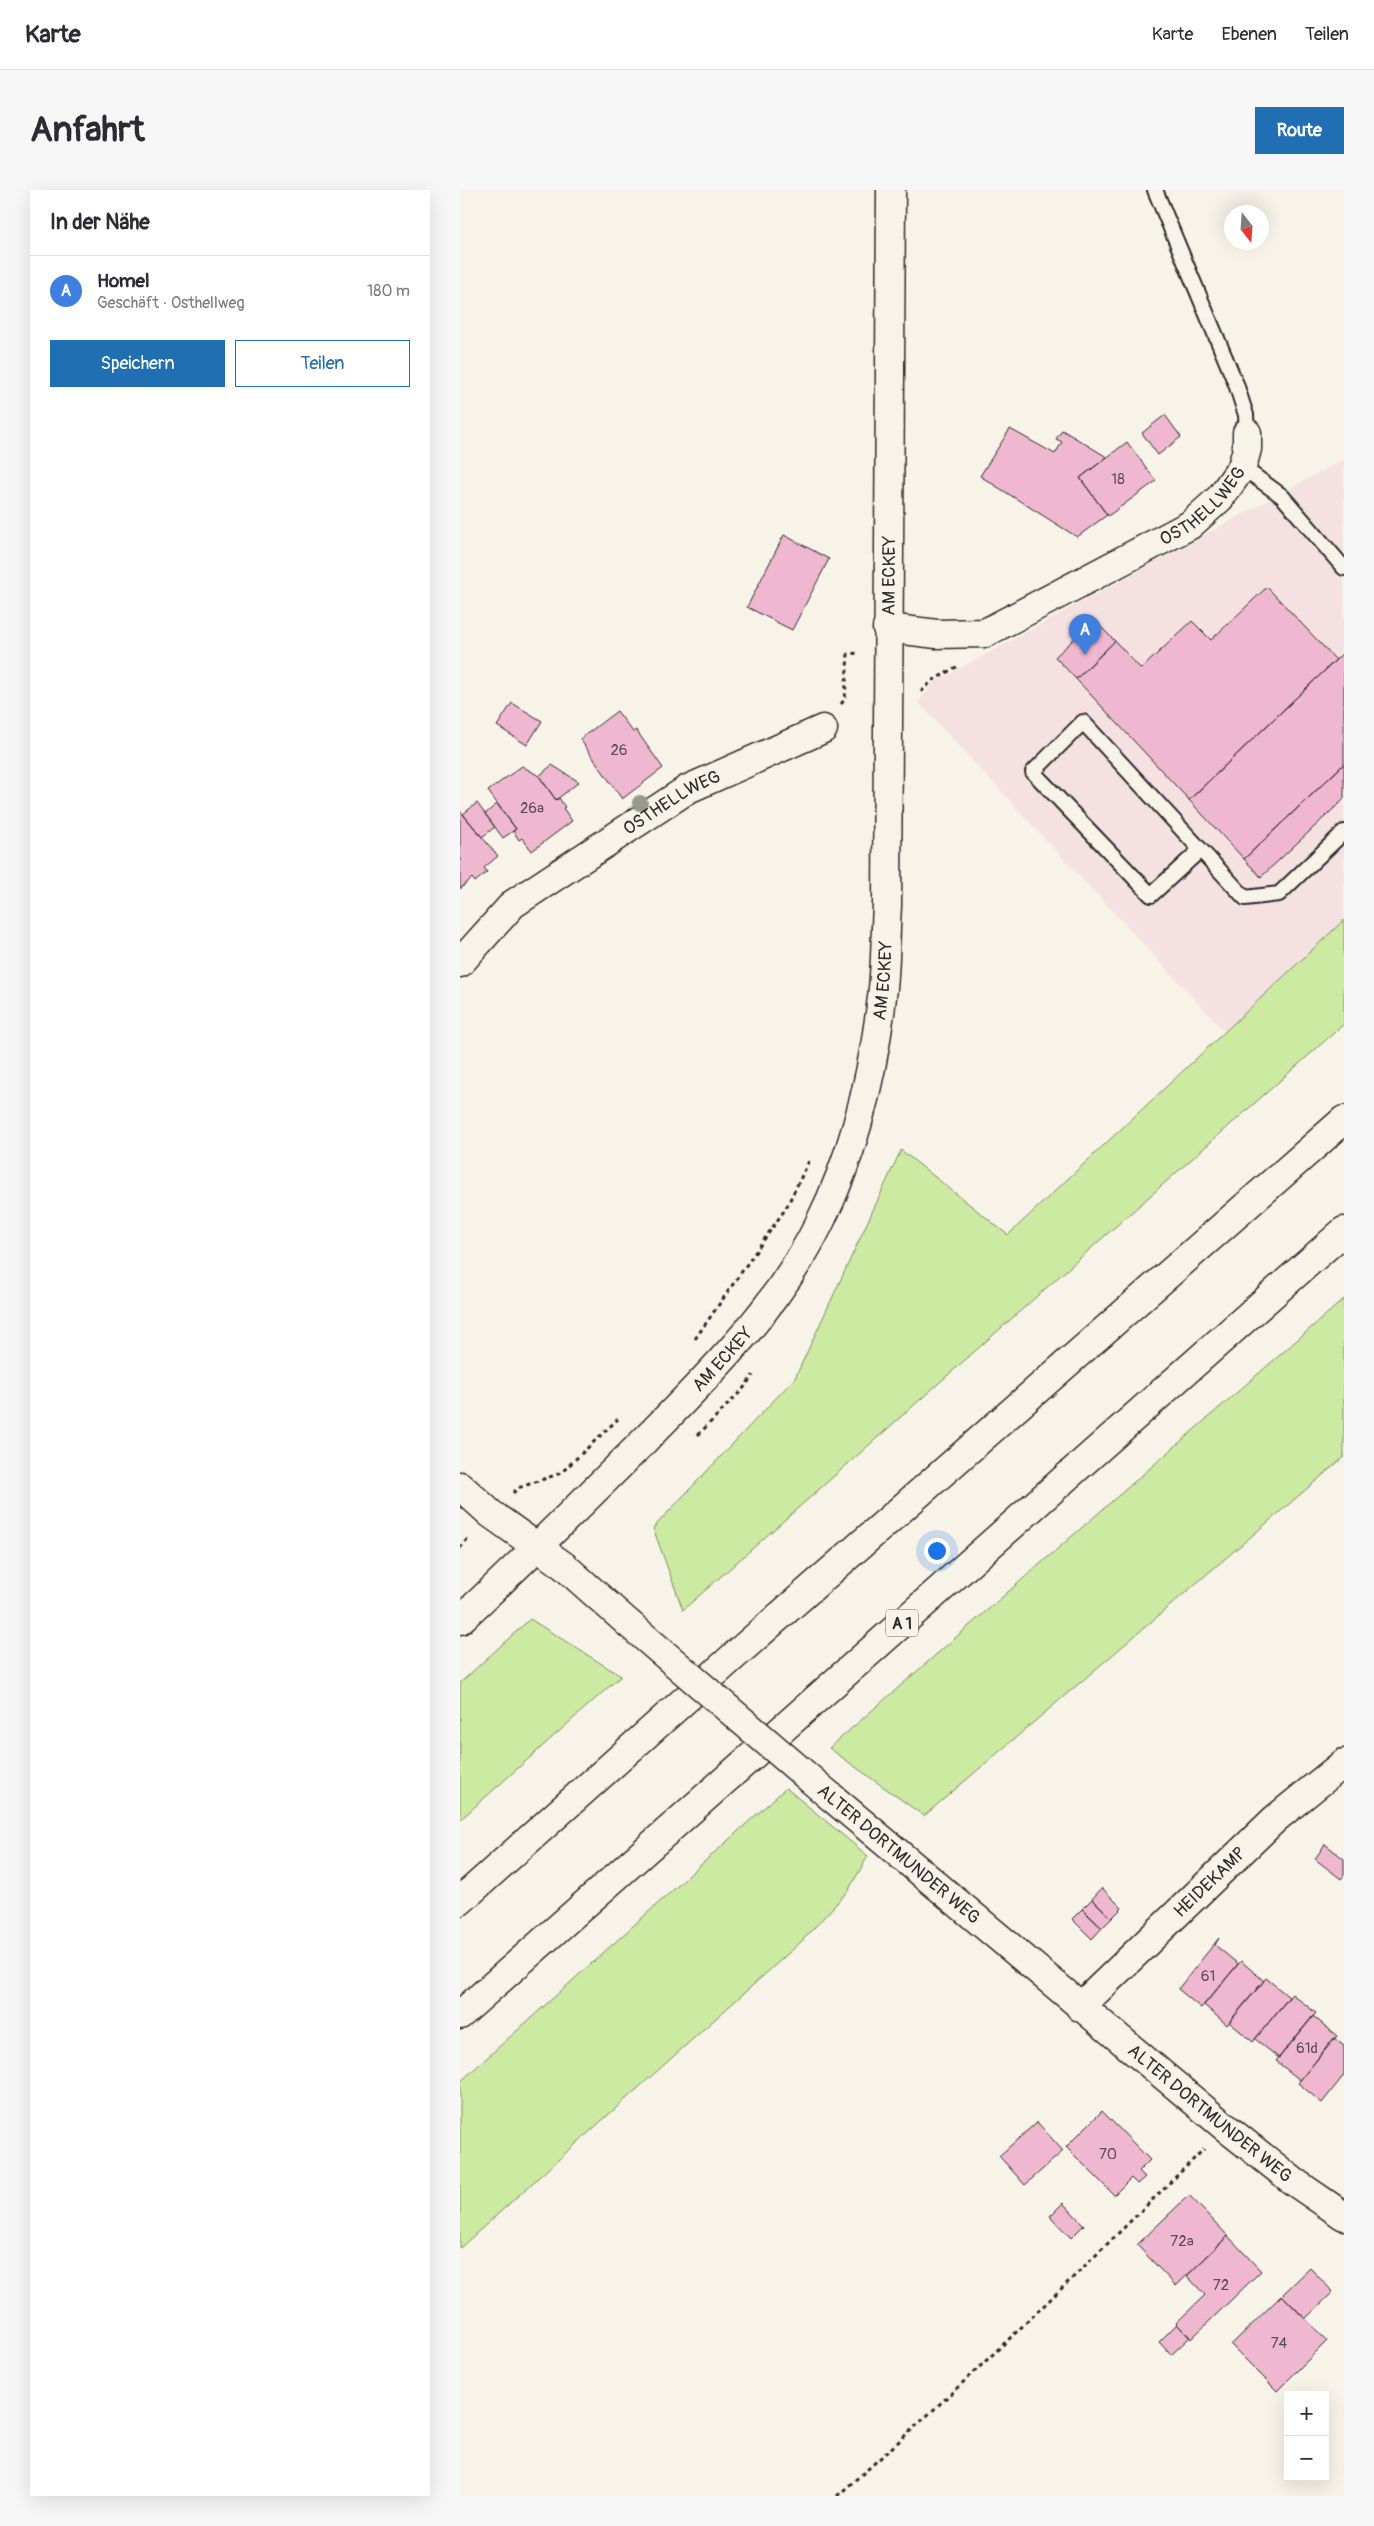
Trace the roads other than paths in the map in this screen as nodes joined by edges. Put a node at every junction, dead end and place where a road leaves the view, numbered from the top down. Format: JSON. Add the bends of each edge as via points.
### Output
{"nodes":[{"id":1,"x":891,"y":190,"type":"edge"},
{"id":2,"x":1156,"y":190,"type":"edge"},
{"id":3,"x":1247,"y":433,"type":"joint"},
{"id":4,"x":1242,"y":467,"type":"junction"},
{"id":5,"x":1344,"y":568,"type":"edge"},
{"id":6,"x":888,"y":628,"type":"junction"},
{"id":7,"x":823,"y":729,"type":"road end"},
{"id":8,"x":1344,"y":832,"type":"edge"},
{"id":9,"x":1200,"y":850,"type":"junction"},
{"id":10,"x":460,"y":963,"type":"edge"},
{"id":11,"x":1344,"y":1112,"type":"edge"},
{"id":12,"x":1336,"y":1127,"type":"edge"},
{"id":13,"x":1344,"y":1231,"type":"edge"},
{"id":14,"x":460,"y":1486,"type":"edge"},
{"id":15,"x":538,"y":1547,"type":"junction"},
{"id":16,"x":460,"y":1620,"type":"edge"},
{"id":17,"x":1344,"y":1763,"type":"edge"},
{"id":18,"x":460,"y":1901,"type":"edge"},
{"id":19,"x":1080,"y":2007,"type":"junction"},
{"id":20,"x":460,"y":2015,"type":"edge"},
{"id":21,"x":1344,"y":2216,"type":"edge"}],
"edges":[{"from":1,"to":6,"type":"main road","name":"AM ECKEY"},
{"from":2,"to":3,"type":"lane","name":"OSTHELLWEG","via":[[1236,384],[1246,415]]},
{"from":3,"to":4,"type":"main road","name":"OSTHELLWEG"},
{"from":4,"to":5,"type":"lane","via":[[1282,496]]},
{"from":4,"to":6,"type":"main road","name":"OSTHELLWEG","via":[[1220,498],[1190,525],[985,633],[937,634]]},
{"from":6,"to":15,"type":"main road","name":"AM ECKEY","via":[[887,906],[882,995],[869,1080],[849,1152],[820,1222],[792,1271],[754,1326],[695,1390]]},
{"from":7,"to":10,"type":"main road","name":"OSTHELLWEG","via":[[680,795],[513,904]]},
{"from":8,"to":9,"type":"lane","via":[[1279,894],[1245,898]]},
{"from":9,"to":9,"type":"lane","via":[[1151,895],[1032,772],[1083,722]]},
{"from":11,"to":12,"type":"main road"},
{"from":12,"to":18,"type":"main road"},
{"from":13,"to":20,"type":"main road","number":"A 1"},
{"from":14,"to":15,"type":"main road","name":"ALTER DORTMUNDER WEG","via":[[491,1514]]},
{"from":15,"to":16,"type":"main road","name":"AM ECKEY"},
{"from":15,"to":19,"type":"main road","name":"ALTER DORTMUNDER WEG","bridge":true},
{"from":17,"to":19,"type":"main road","name":"HEIDEKAMP","via":[[1274,1819]]},
{"from":19,"to":21,"type":"main road","name":"ALTER DORTMUNDER WEG","via":[[1293,2181]]}]}
